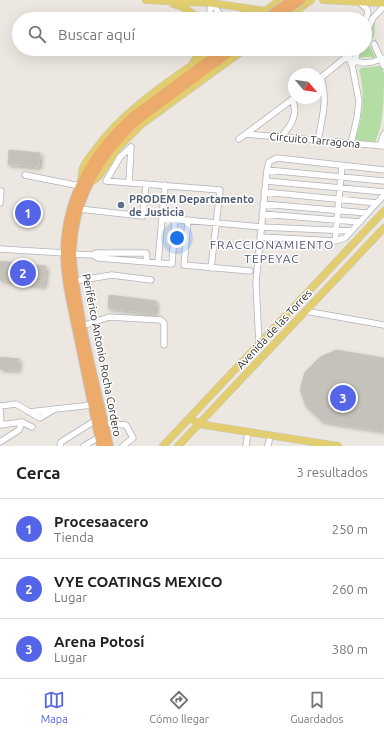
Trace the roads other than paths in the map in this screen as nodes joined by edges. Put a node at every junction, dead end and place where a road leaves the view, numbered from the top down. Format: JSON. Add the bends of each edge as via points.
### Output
{"nodes":[{"id":1,"x":146,"y":0,"type":"edge"},
{"id":2,"x":151,"y":0,"type":"edge"},
{"id":3,"x":280,"y":0,"type":"edge"},
{"id":4,"x":284,"y":0,"type":"edge"},
{"id":5,"x":291,"y":0,"type":"edge"},
{"id":6,"x":301,"y":0,"type":"edge"},
{"id":7,"x":311,"y":0,"type":"edge"},
{"id":8,"x":323,"y":0,"type":"edge"},
{"id":9,"x":211,"y":2,"type":"junction"},
{"id":10,"x":359,"y":2,"type":"junction"},
{"id":11,"x":384,"y":5,"type":"edge"},
{"id":12,"x":240,"y":6,"type":"junction"},
{"id":13,"x":192,"y":12,"type":"edge"},
{"id":14,"x":210,"y":12,"type":"edge"},
{"id":15,"x":219,"y":12,"type":"edge"},
{"id":16,"x":246,"y":12,"type":"edge"},
{"id":17,"x":256,"y":12,"type":"edge"},
{"id":18,"x":270,"y":12,"type":"edge"},
{"id":19,"x":272,"y":12,"type":"edge"},
{"id":20,"x":284,"y":12,"type":"edge"},
{"id":21,"x":285,"y":12,"type":"edge"},
{"id":22,"x":295,"y":12,"type":"edge"},
{"id":23,"x":368,"y":12,"type":"edge"},
{"id":24,"x":372,"y":22,"type":"edge"},
{"id":25,"x":374,"y":44,"type":"dead end"},
{"id":26,"x":197,"y":56,"type":"edge"},
{"id":27,"x":206,"y":56,"type":"edge"},
{"id":28,"x":214,"y":56,"type":"edge"},
{"id":29,"x":225,"y":56,"type":"edge"},
{"id":30,"x":235,"y":56,"type":"edge"},
{"id":31,"x":353,"y":56,"type":"edge"},
{"id":32,"x":383,"y":58,"type":"edge"},
{"id":33,"x":352,"y":62,"type":"junction"},
{"id":34,"x":192,"y":66,"type":"junction"},
{"id":35,"x":384,"y":66,"type":"edge"},
{"id":36,"x":324,"y":76,"type":"edge"},
{"id":37,"x":288,"y":103,"type":"edge"},
{"id":38,"x":295,"y":104,"type":"edge"},
{"id":39,"x":324,"y":104,"type":"edge"},
{"id":40,"x":246,"y":134,"type":"junction"},
{"id":41,"x":384,"y":134,"type":"edge"},
{"id":42,"x":281,"y":137,"type":"junction"},
{"id":43,"x":239,"y":139,"type":"dead end"},
{"id":44,"x":318,"y":140,"type":"junction"},
{"id":45,"x":351,"y":143,"type":"junction"},
{"id":46,"x":382,"y":146,"type":"edge"},
{"id":47,"x":342,"y":166,"type":"junction"},
{"id":48,"x":267,"y":170,"type":"junction"},
{"id":49,"x":384,"y":170,"type":"edge"},
{"id":50,"x":91,"y":172,"type":"junction"},
{"id":51,"x":25,"y":175,"type":"dead end"},
{"id":52,"x":341,"y":177,"type":"junction"},
{"id":53,"x":266,"y":181,"type":"junction"},
{"id":54,"x":384,"y":181,"type":"edge"},
{"id":55,"x":128,"y":182,"type":"junction"},
{"id":56,"x":146,"y":184,"type":"junction"},
{"id":57,"x":83,"y":185,"type":"junction"},
{"id":58,"x":165,"y":185,"type":"junction"},
{"id":59,"x":340,"y":188,"type":"junction"},
{"id":60,"x":2,"y":191,"type":"dead end"},
{"id":61,"x":264,"y":192,"type":"junction"},
{"id":62,"x":384,"y":192,"type":"edge"},
{"id":63,"x":384,"y":195,"type":"edge"},
{"id":64,"x":339,"y":199,"type":"junction"},
{"id":65,"x":0,"y":203,"type":"edge"},
{"id":66,"x":377,"y":203,"type":"junction"},
{"id":67,"x":263,"y":204,"type":"junction"},
{"id":68,"x":79,"y":209,"type":"junction"},
{"id":69,"x":337,"y":210,"type":"junction"},
{"id":70,"x":384,"y":211,"type":"edge"},
{"id":71,"x":368,"y":213,"type":"junction"},
{"id":72,"x":262,"y":214,"type":"junction"},
{"id":73,"x":162,"y":218,"type":"junction"},
{"id":74,"x":176,"y":219,"type":"junction"},
{"id":75,"x":188,"y":220,"type":"junction"},
{"id":76,"x":336,"y":220,"type":"junction"},
{"id":77,"x":360,"y":222,"type":"junction"},
{"id":78,"x":216,"y":223,"type":"junction"},
{"id":79,"x":261,"y":227,"type":"junction"},
{"id":80,"x":384,"y":228,"type":"edge"},
{"id":81,"x":336,"y":230,"type":"junction"},
{"id":82,"x":351,"y":231,"type":"junction"},
{"id":83,"x":260,"y":237,"type":"junction"},
{"id":84,"x":335,"y":241,"type":"junction"},
{"id":85,"x":0,"y":249,"type":"edge"},
{"id":86,"x":69,"y":253,"type":"junction"},
{"id":87,"x":93,"y":255,"type":"junction"},
{"id":88,"x":147,"y":262,"type":"junction"},
{"id":89,"x":158,"y":263,"type":"junction"},
{"id":90,"x":211,"y":268,"type":"junction"},
{"id":91,"x":250,"y":271,"type":"dead end"},
{"id":92,"x":151,"y":280,"type":"dead end"},
{"id":93,"x":75,"y":281,"type":"junction"},
{"id":94,"x":305,"y":311,"type":"junction"},
{"id":95,"x":384,"y":325,"type":"edge"},
{"id":96,"x":82,"y":326,"type":"junction"},
{"id":97,"x":259,"y":344,"type":"junction"},
{"id":98,"x":164,"y":345,"type":"dead end"},
{"id":99,"x":92,"y":405,"type":"junction"},
{"id":100,"x":0,"y":406,"type":"edge"},
{"id":101,"x":0,"y":409,"type":"edge"},
{"id":102,"x":0,"y":414,"type":"edge"},
{"id":103,"x":190,"y":417,"type":"junction"},
{"id":104,"x":99,"y":421,"type":"junction"},
{"id":105,"x":22,"y":422,"type":"junction"},
{"id":106,"x":198,"y":424,"type":"junction"},
{"id":107,"x":1,"y":425,"type":"edge"},
{"id":108,"x":32,"y":427,"type":"dead end"},
{"id":109,"x":248,"y":432,"type":"junction"},
{"id":110,"x":270,"y":436,"type":"junction"},
{"id":111,"x":95,"y":441,"type":"edge"},
{"id":112,"x":0,"y":442,"type":"edge"},
{"id":113,"x":295,"y":443,"type":"edge"},
{"id":114,"x":321,"y":445,"type":"edge"},
{"id":115,"x":60,"y":446,"type":"edge"},
{"id":116,"x":84,"y":446,"type":"edge"},
{"id":117,"x":100,"y":446,"type":"edge"},
{"id":118,"x":109,"y":446,"type":"edge"},
{"id":119,"x":123,"y":446,"type":"edge"},
{"id":120,"x":163,"y":446,"type":"edge"},
{"id":121,"x":178,"y":446,"type":"edge"},
{"id":122,"x":246,"y":446,"type":"edge"},
{"id":123,"x":268,"y":446,"type":"edge"},
{"id":124,"x":338,"y":446,"type":"edge"}],
"edges":[{"from":1,"to":2,"type":"main road"},
{"from":2,"to":9,"type":"main road"},
{"from":2,"to":13,"type":"main road","via":[[179,5]]},
{"from":3,"to":18,"type":"main road"},
{"from":4,"to":20,"type":"main road"},
{"from":5,"to":19,"type":"highway","bridge":true},
{"from":6,"to":21,"type":"highway","bridge":true},
{"from":7,"to":22,"type":"main road"},
{"from":8,"to":10,"type":"main road"},
{"from":9,"to":12,"type":"main road"},
{"from":9,"to":14,"type":"street"},
{"from":9,"to":15,"type":"street"},
{"from":10,"to":11,"type":"main road"},
{"from":10,"to":23,"type":"street"},
{"from":11,"to":24,"type":"street"},
{"from":12,"to":16,"type":"main road"},
{"from":12,"to":17,"type":"main road"},
{"from":25,"to":32,"type":"street"},
{"from":26,"to":34,"type":"main road"},
{"from":27,"to":34,"type":"main road"},
{"from":28,"to":50,"type":"highway","name":"Periférico Antonio Rocha Cordero","via":[[121,127],[107,142]]},
{"from":29,"to":50,"type":"highway","name":"Periférico Antonio Rocha Cordero","via":[[138,120]]},
{"from":30,"to":57,"type":"main road","via":[[142,124],[117,150],[99,176]]},
{"from":31,"to":33,"type":"street"},
{"from":32,"to":33,"type":"street","via":[[372,62]]},
{"from":32,"to":35,"type":"street"},
{"from":33,"to":36,"type":"street","via":[[342,60]]},
{"from":33,"to":45,"type":"street","via":[[359,101]]},
{"from":34,"to":57,"type":"main road","via":[[116,123],[83,168]]},
{"from":37,"to":40,"type":"street","name":"Circuito Tarragona"},
{"from":38,"to":42,"type":"street","via":[[294,118]]},
{"from":39,"to":44,"type":"street"},
{"from":40,"to":42,"type":"street","name":"Circuito Tarragona"},
{"from":40,"to":43,"type":"street","name":"Circuito Tarragona"},
{"from":41,"to":46,"type":"street"},
{"from":42,"to":44,"type":"street","name":"Circuito Tarragona"},
{"from":44,"to":45,"type":"street","name":"Circuito Tarragona"},
{"from":45,"to":46,"type":"street","name":"Circuito Tarragona"},
{"from":47,"to":48,"type":"street","via":[[276,158],[269,162]]},
{"from":47,"to":49,"type":"street"},
{"from":47,"to":52,"type":"street"},
{"from":48,"to":52,"type":"street"},
{"from":48,"to":53,"type":"street"},
{"from":50,"to":57,"type":"highway","name":"Periférico Antonio Rocha Cordero"},
{"from":51,"to":57,"type":"street"},
{"from":52,"to":54,"type":"street"},
{"from":52,"to":59,"type":"street"},
{"from":53,"to":59,"type":"street"},
{"from":53,"to":61,"type":"street"},
{"from":55,"to":55,"type":"street","via":[[106,181],[120,157],[131,147]]},
{"from":55,"to":56,"type":"street"},
{"from":56,"to":58,"type":"street"},
{"from":56,"to":68,"type":"street","via":[[143,216]]},
{"from":57,"to":68,"type":"highway","name":"Periférico Antonio Rocha Cordero"},
{"from":57,"to":86,"type":"highway","name":"Periférico Antonio Rocha Cordero","via":[[72,206],[68,224]]},
{"from":58,"to":73,"type":"street"},
{"from":58,"to":78,"type":"street","via":[[220,190]]},
{"from":59,"to":62,"type":"street"},
{"from":59,"to":64,"type":"street"},
{"from":60,"to":65,"type":"street"},
{"from":61,"to":64,"type":"street"},
{"from":61,"to":67,"type":"street"},
{"from":63,"to":66,"type":"street"},
{"from":64,"to":66,"type":"street"},
{"from":64,"to":69,"type":"street"},
{"from":66,"to":71,"type":"street"},
{"from":67,"to":69,"type":"street"},
{"from":67,"to":72,"type":"street"},
{"from":68,"to":86,"type":"highway","name":"Periférico Antonio Rocha Cordero"},
{"from":69,"to":71,"type":"street"},
{"from":69,"to":76,"type":"street"},
{"from":70,"to":97,"type":"main road","name":"Avenida de las Torres"},
{"from":71,"to":77,"type":"street"},
{"from":72,"to":76,"type":"street"},
{"from":72,"to":79,"type":"street"},
{"from":73,"to":74,"type":"street"},
{"from":73,"to":89,"type":"street"},
{"from":74,"to":75,"type":"street"},
{"from":74,"to":89,"type":"street","via":[[172,264]]},
{"from":75,"to":78,"type":"street"},
{"from":75,"to":90,"type":"street","via":[[184,265]]},
{"from":76,"to":77,"type":"street"},
{"from":76,"to":81,"type":"street"},
{"from":77,"to":82,"type":"street"},
{"from":78,"to":79,"type":"street"},
{"from":78,"to":90,"type":"street"},
{"from":79,"to":81,"type":"street"},
{"from":79,"to":83,"type":"street"},
{"from":80,"to":94,"type":"main road","name":"Avenida de las Torres"},
{"from":81,"to":82,"type":"street"},
{"from":81,"to":84,"type":"street"},
{"from":82,"to":84,"type":"street","via":[[345,238]]},
{"from":83,"to":84,"type":"street"},
{"from":83,"to":97,"type":"street","via":[[256,282]]},
{"from":85,"to":86,"type":"street"},
{"from":86,"to":87,"type":"street"},
{"from":86,"to":93,"type":"highway","name":"Periférico Antonio Rocha Cordero"},
{"from":86,"to":99,"type":"highway","name":"Periférico Antonio Rocha Cordero","via":[[70,297]]},
{"from":87,"to":88,"type":"street","via":[[98,258]]},
{"from":87,"to":88,"type":"street","via":[[96,252],[146,253]]},
{"from":88,"to":89,"type":"street"},
{"from":90,"to":91,"type":"street"},
{"from":92,"to":93,"type":"street","via":[[112,275]]},
{"from":93,"to":96,"type":"highway","name":"Periférico Antonio Rocha Cordero"},
{"from":94,"to":95,"type":"street"},
{"from":94,"to":106,"type":"main road","name":"Avenida de las Torres"},
{"from":96,"to":98,"type":"street","via":[[108,317],[161,320],[164,323]]},
{"from":96,"to":104,"type":"highway","name":"Periférico Antonio Rocha Cordero"},
{"from":97,"to":103,"type":"main road","name":"Avenida de las Torres"},
{"from":99,"to":100,"type":"street","via":[[55,409],[40,418],[16,404]]},
{"from":99,"to":104,"type":"highway","name":"Periférico Antonio Rocha Cordero"},
{"from":101,"to":102,"type":"street"},
{"from":102,"to":107,"type":"street"},
{"from":103,"to":106,"type":"main road"},
{"from":103,"to":120,"type":"main road","name":"Avenida de las Torres"},
{"from":104,"to":111,"type":"highway","name":"Periférico Antonio Rocha Cordero"},
{"from":104,"to":115,"type":"street","via":[[61,442]]},
{"from":104,"to":118,"type":"highway","name":"Periférico Antonio Rocha Cordero"},
{"from":104,"to":119,"type":"street","via":[[126,426],[133,438]]},
{"from":105,"to":107,"type":"street"},
{"from":105,"to":108,"type":"street"},
{"from":105,"to":112,"type":"street","via":[[19,430]]},
{"from":106,"to":109,"type":"main road"},
{"from":106,"to":121,"type":"main road","name":"Avenida de las Torres"},
{"from":109,"to":110,"type":"main road"},
{"from":109,"to":122,"type":"street"},
{"from":110,"to":113,"type":"main road"},
{"from":110,"to":123,"type":"street"},
{"from":111,"to":116,"type":"street"},
{"from":111,"to":117,"type":"highway","name":"Periférico Antonio Rocha Cordero"},
{"from":113,"to":114,"type":"main road"},
{"from":114,"to":124,"type":"main road"}]}
